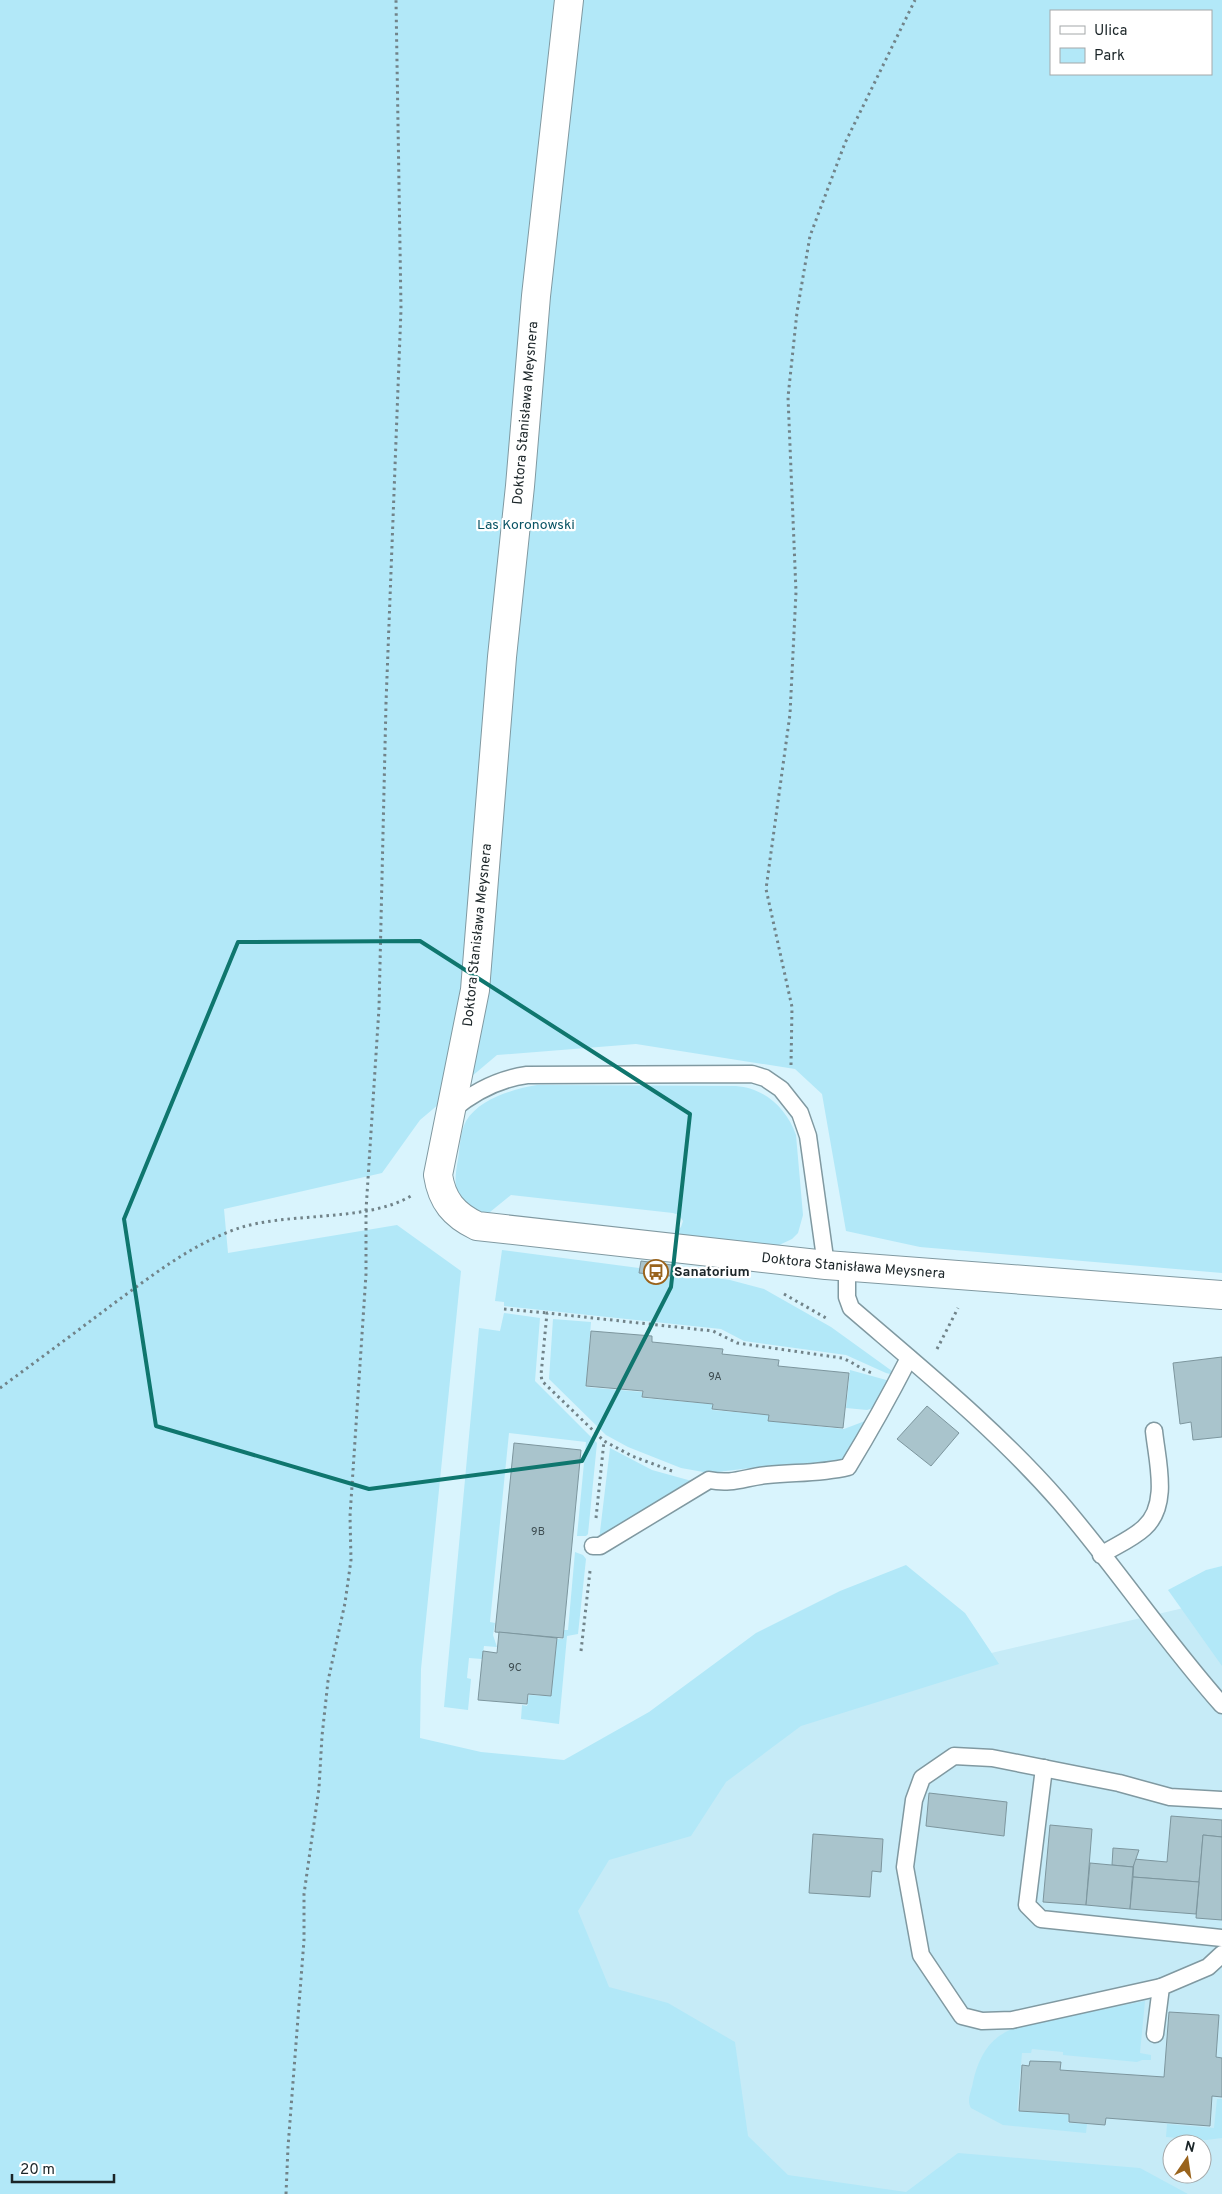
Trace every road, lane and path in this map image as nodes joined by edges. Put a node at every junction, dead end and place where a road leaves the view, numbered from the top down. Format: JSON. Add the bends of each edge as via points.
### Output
{"nodes":[{"id":1,"x":396,"y":0,"type":"edge"},
{"id":2,"x":569,"y":0,"type":"edge"},
{"id":3,"x":915,"y":0,"type":"edge"},
{"id":4,"x":791,"y":1100,"type":"junction"},
{"id":5,"x":452,"y":1110,"type":"junction"},
{"id":6,"x":438,"y":1175,"type":"junction"},
{"id":7,"x":366,"y":1210,"type":"junction"},
{"id":8,"x":836,"y":1265,"type":"junction"},
{"id":9,"x":1222,"y":1295,"type":"edge"},
{"id":10,"x":504,"y":1309,"type":"dead end"},
{"id":11,"x":547,"y":1313,"type":"junction"},
{"id":12,"x":908,"y":1358,"type":"junction"},
{"id":13,"x":898,"y":1381,"type":"junction"},
{"id":14,"x":0,"y":1388,"type":"edge"},
{"id":15,"x":1154,"y":1431,"type":"dead end"},
{"id":16,"x":709,"y":1480,"type":"junction"},
{"id":17,"x":593,"y":1546,"type":"dead end"},
{"id":18,"x":1101,"y":1555,"type":"junction"},
{"id":19,"x":1222,"y":1705,"type":"edge"},
{"id":20,"x":1044,"y":1768,"type":"junction"},
{"id":21,"x":1222,"y":1800,"type":"edge"},
{"id":22,"x":1222,"y":1938,"type":"edge"},
{"id":23,"x":1222,"y":1954,"type":"edge"},
{"id":24,"x":1161,"y":1987,"type":"junction"},
{"id":25,"x":1155,"y":2034,"type":"dead end"},
{"id":26,"x":286,"y":2194,"type":"edge"}],
"edges":[{"from":1,"to":7,"type":"path","via":[[401,309],[386,703],[379,1008]]},
{"from":2,"to":5,"type":"street","name":"Doktora Stanisława Meysnera","via":[[536,296],[475,990]]},
{"from":3,"to":4,"type":"path","via":[[845,143],[813,227],[797,312],[788,397],[796,592],[790,714],[766,889],[792,1007]]},
{"from":4,"to":5,"type":"lane","via":[[765,1078],[752,1074],[527,1075],[490,1085]]},
{"from":4,"to":8,"type":"lane","via":[[800,1113],[808,1136]]},
{"from":5,"to":6,"type":"street","name":"Doktora Stanisława Meysnera"},
{"from":6,"to":7,"type":"path","via":[[402,1201]]},
{"from":6,"to":8,"type":"street","name":"Doktora Stanisława Meysnera","via":[[440,1189],[453,1212],[477,1226]]},
{"from":7,"to":14,"type":"path","via":[[261,1223],[195,1247]]},
{"from":7,"to":26,"type":"path","via":[[366,1274],[350,1516],[351,1560],[328,1681],[319,1788],[304,1894],[304,1940]]},
{"from":8,"to":9,"type":"street","name":"Doktora Stanisława Meysnera"},
{"from":8,"to":12,"type":"lane","via":[[851,1308]]},
{"from":10,"to":11,"type":"path"},
{"from":11,"to":13,"type":"path","via":[[713,1331],[738,1343],[842,1358],[861,1370]]},
{"from":11,"to":16,"type":"path","via":[[541,1375],[546,1384],[604,1441],[666,1470]]},
{"from":12,"to":13,"type":"lane"},
{"from":12,"to":18,"type":"lane","via":[[1015,1454],[1060,1502]]},
{"from":13,"to":16,"type":"lane","via":[[848,1467],[824,1473],[766,1475],[725,1483]]},
{"from":15,"to":18,"type":"lane","via":[[1160,1498],[1153,1515],[1146,1527]]},
{"from":16,"to":17,"type":"lane","via":[[600,1546]]},
{"from":18,"to":19,"type":"lane"},
{"from":20,"to":21,"type":"lane","via":[[1170,1797]]},
{"from":20,"to":22,"type":"lane","via":[[1027,1905],[1040,1919]]},
{"from":20,"to":24,"type":"lane","via":[[992,1758],[954,1756],[922,1778],[914,1800],[905,1867],[920,1955],[962,2016],[982,2022],[1012,2020]]},
{"from":23,"to":24,"type":"lane","via":[[1208,1967]]},
{"from":24,"to":25,"type":"lane"}]}
